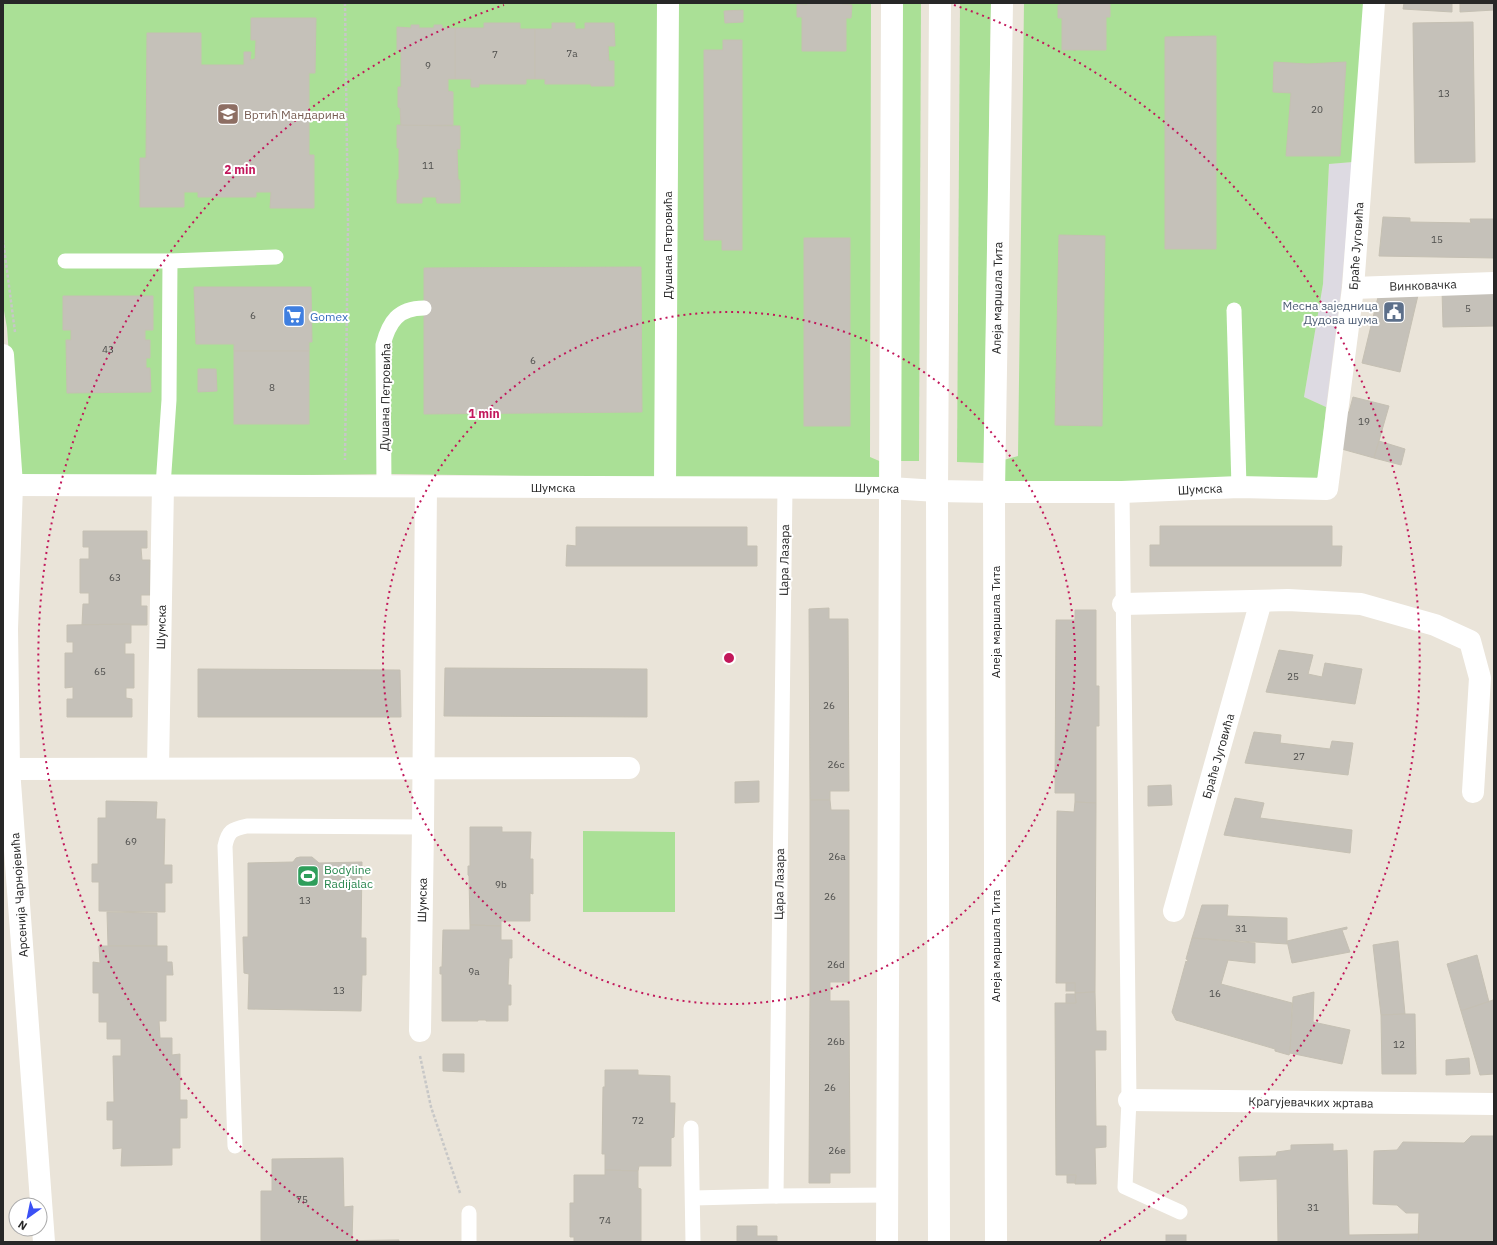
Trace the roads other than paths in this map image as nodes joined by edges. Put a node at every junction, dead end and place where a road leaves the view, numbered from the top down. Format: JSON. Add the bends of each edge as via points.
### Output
{"nodes":[{"id":1,"x":668,"y":3,"type":"edge"},
{"id":2,"x":892,"y":3,"type":"edge"},
{"id":3,"x":940,"y":3,"type":"edge"},
{"id":4,"x":1002,"y":3,"type":"edge"},
{"id":5,"x":1374,"y":3,"type":"edge"},
{"id":6,"x":276,"y":257,"type":"dead end"},
{"id":7,"x":65,"y":261,"type":"dead end"},
{"id":8,"x":170,"y":261,"type":"junction"},
{"id":9,"x":1494,"y":283,"type":"edge"},
{"id":10,"x":1353,"y":288,"type":"junction"},
{"id":11,"x":424,"y":308,"type":"dead end"},
{"id":12,"x":1234,"y":310,"type":"dead end"},
{"id":13,"x":10,"y":347,"type":"edge"},
{"id":14,"x":12,"y":485,"type":"junction"},
{"id":15,"x":163,"y":486,"type":"junction"},
{"id":16,"x":384,"y":487,"type":"junction"},
{"id":17,"x":426,"y":487,"type":"junction"},
{"id":18,"x":665,"y":487,"type":"junction"},
{"id":19,"x":1239,"y":487,"type":"junction"},
{"id":20,"x":785,"y":488,"type":"junction"},
{"id":21,"x":890,"y":488,"type":"junction"},
{"id":22,"x":1327,"y":489,"type":"joint"},
{"id":23,"x":937,"y":491,"type":"junction"},
{"id":24,"x":994,"y":492,"type":"junction"},
{"id":25,"x":1122,"y":492,"type":"junction"},
{"id":26,"x":1261,"y":601,"type":"junction"},
{"id":27,"x":1123,"y":604,"type":"junction"},
{"id":28,"x":5,"y":629,"type":"edge"},
{"id":29,"x":158,"y":768,"type":"junction"},
{"id":30,"x":629,"y":768,"type":"dead end"},
{"id":31,"x":9,"y":769,"type":"junction"},
{"id":32,"x":423,"y":769,"type":"junction"},
{"id":33,"x":1473,"y":792,"type":"dead end"},
{"id":34,"x":424,"y":827,"type":"junction"},
{"id":35,"x":9,"y":842,"type":"edge"},
{"id":36,"x":1174,"y":911,"type":"dead end"},
{"id":37,"x":420,"y":1031,"type":"road end"},
{"id":38,"x":1129,"y":1100,"type":"junction"},
{"id":39,"x":1494,"y":1104,"type":"edge"},
{"id":40,"x":691,"y":1128,"type":"dead end"},
{"id":41,"x":235,"y":1146,"type":"dead end"},
{"id":42,"x":888,"y":1195,"type":"junction"},
{"id":43,"x":776,"y":1196,"type":"junction"},
{"id":44,"x":692,"y":1198,"type":"junction"},
{"id":45,"x":1180,"y":1212,"type":"dead end"},
{"id":46,"x":469,"y":1213,"type":"road end"},
{"id":47,"x":44,"y":1242,"type":"edge"},
{"id":48,"x":469,"y":1242,"type":"edge"},
{"id":49,"x":693,"y":1242,"type":"edge"},
{"id":50,"x":887,"y":1242,"type":"edge"},
{"id":51,"x":939,"y":1242,"type":"edge"},
{"id":52,"x":996,"y":1242,"type":"edge"}],
"edges":[{"from":1,"to":18,"type":"street","name":"Душана Петровића"},
{"from":2,"to":21,"type":"street"},
{"from":3,"to":23,"type":"street"},
{"from":4,"to":24,"type":"street","name":"Алеја маршала Тита"},
{"from":5,"to":10,"type":"street","name":"Браће Југовића"},
{"from":6,"to":8,"type":"lane"},
{"from":7,"to":8,"type":"lane"},
{"from":8,"to":15,"type":"lane","via":[[169,400]]},
{"from":9,"to":10,"type":"street","name":"Винковачка"},
{"from":10,"to":22,"type":"street","name":"Браће Југовића"},
{"from":11,"to":16,"type":"lane","name":"Душана Петровића","via":[[414,308],[399,315],[387,331],[384,345]]},
{"from":12,"to":19,"type":"lane"},
{"from":13,"to":14,"type":"street","name":"Арсенија Чарнојевића"},
{"from":14,"to":15,"type":"street","name":"Шумска"},
{"from":14,"to":28,"type":"street","name":"Арсенија Чарнојевића"},
{"from":15,"to":16,"type":"street","name":"Шумска"},
{"from":15,"to":29,"type":"street","name":"Шумска"},
{"from":16,"to":17,"type":"street","name":"Шумска"},
{"from":17,"to":18,"type":"street","name":"Шумска"},
{"from":17,"to":32,"type":"street","name":"Шумска"},
{"from":18,"to":20,"type":"street","name":"Шумска"},
{"from":19,"to":22,"type":"street","name":"Шумска"},
{"from":19,"to":25,"type":"street","name":"Шумска"},
{"from":20,"to":21,"type":"street","name":"Шумска"},
{"from":20,"to":43,"type":"lane","name":"Цара Лазара"},
{"from":21,"to":23,"type":"street","name":"Шумска"},
{"from":21,"to":42,"type":"street"},
{"from":23,"to":24,"type":"street","name":"Шумска"},
{"from":23,"to":51,"type":"street"},
{"from":24,"to":25,"type":"street","name":"Шумска"},
{"from":24,"to":52,"type":"street","name":"Алеја маршала Тита"},
{"from":25,"to":27,"type":"lane"},
{"from":26,"to":27,"type":"street"},
{"from":26,"to":33,"type":"street","via":[[1362,604],[1435,624],[1470,641],[1480,678]]},
{"from":26,"to":36,"type":"street","name":"Браће Југовића"},
{"from":27,"to":38,"type":"lane"},
{"from":28,"to":31,"type":"street","name":"Арсенија Чарнојевића"},
{"from":29,"to":31,"type":"street"},
{"from":29,"to":32,"type":"street"},
{"from":30,"to":32,"type":"street"},
{"from":31,"to":35,"type":"street","name":"Арсенија Чарнојевића"},
{"from":32,"to":34,"type":"street","name":"Шумска"},
{"from":34,"to":37,"type":"street","name":"Шумска"},
{"from":34,"to":41,"type":"lane","via":[[247,826],[234,829],[227,836],[225,846]]},
{"from":35,"to":47,"type":"street","name":"Арсенија Чарнојевића"},
{"from":38,"to":39,"type":"street","name":"Крагујевачких жртава"},
{"from":38,"to":45,"type":"lane","via":[[1125,1188]]},
{"from":40,"to":44,"type":"lane"},
{"from":42,"to":43,"type":"lane"},
{"from":42,"to":50,"type":"street"},
{"from":43,"to":44,"type":"lane"},
{"from":44,"to":49,"type":"lane"},
{"from":46,"to":48,"type":"lane"}]}
